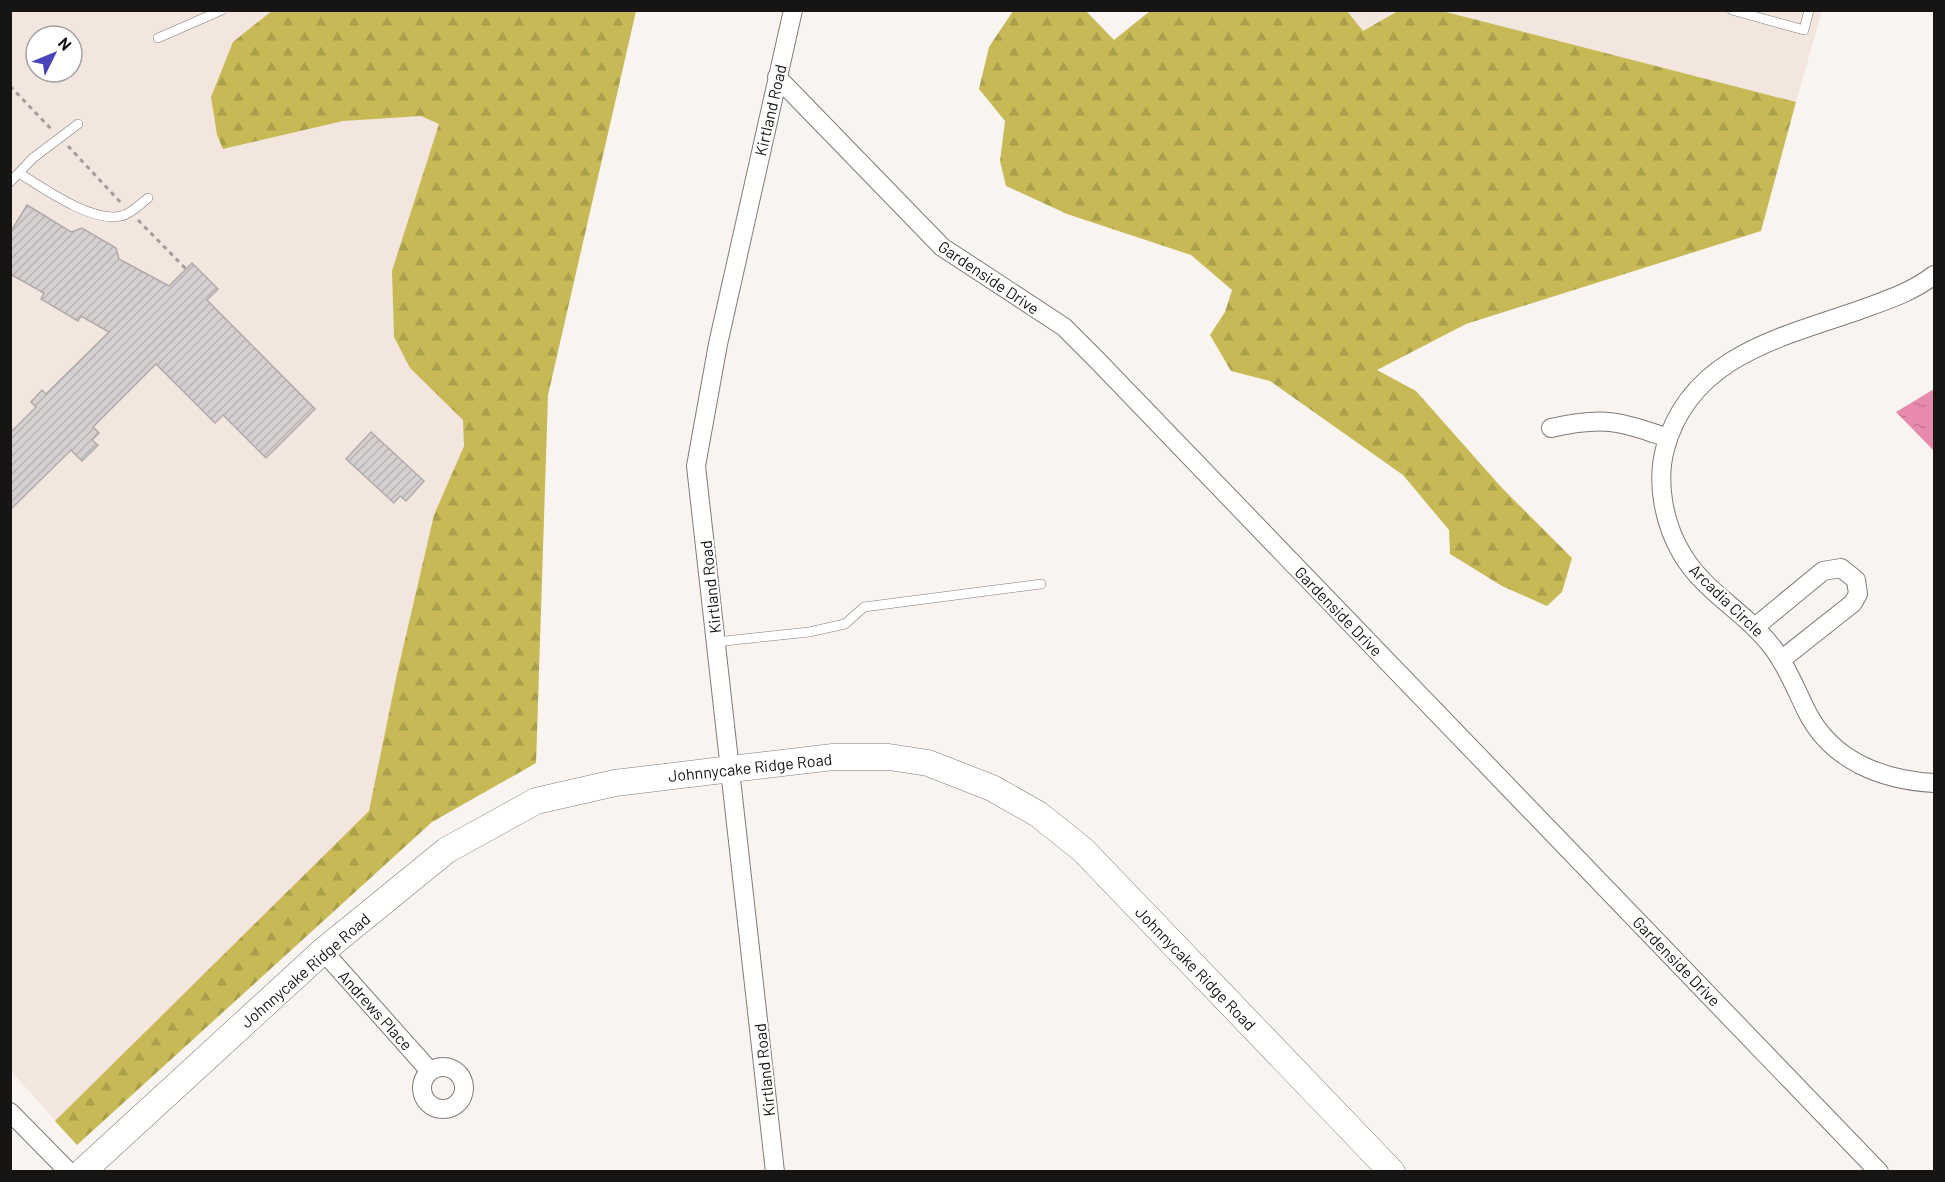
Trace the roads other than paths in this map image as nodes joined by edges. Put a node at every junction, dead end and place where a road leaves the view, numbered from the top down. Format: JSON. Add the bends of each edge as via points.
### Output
{"nodes":[{"id":1,"x":222,"y":10,"type":"edge"},
{"id":2,"x":793,"y":10,"type":"edge"},
{"id":3,"x":1732,"y":10,"type":"edge"},
{"id":4,"x":1809,"y":10,"type":"edge"},
{"id":5,"x":158,"y":38,"type":"dead end"},
{"id":6,"x":777,"y":78,"type":"junction"},
{"id":7,"x":78,"y":124,"type":"dead end"},
{"id":8,"x":19,"y":173,"type":"junction"},
{"id":9,"x":10,"y":182,"type":"edge"},
{"id":10,"x":148,"y":198,"type":"dead end"},
{"id":11,"x":1935,"y":275,"type":"edge"},
{"id":12,"x":1551,"y":428,"type":"dead end"},
{"id":13,"x":1668,"y":438,"type":"junction"},
{"id":14,"x":1041,"y":584,"type":"dead end"},
{"id":15,"x":1755,"y":627,"type":"junction"},
{"id":16,"x":716,"y":642,"type":"junction"},
{"id":17,"x":1781,"y":660,"type":"junction"},
{"id":18,"x":731,"y":769,"type":"junction"},
{"id":19,"x":1935,"y":783,"type":"edge"},
{"id":20,"x":323,"y":951,"type":"junction"},
{"id":21,"x":429,"y":1070,"type":"dead end"},
{"id":22,"x":10,"y":1112,"type":"edge"},
{"id":23,"x":69,"y":1172,"type":"edge"},
{"id":24,"x":82,"y":1172,"type":"edge"},
{"id":25,"x":775,"y":1172,"type":"edge"},
{"id":26,"x":1392,"y":1172,"type":"edge"},
{"id":27,"x":1879,"y":1172,"type":"edge"}],
"edges":[{"from":1,"to":5,"type":"lane"},
{"from":2,"to":6,"type":"street","name":"Kirtland Road"},
{"from":3,"to":4,"type":"lane","via":[[1804,30]]},
{"from":6,"to":16,"type":"street","name":"Kirtland Road","via":[[718,344],[696,466]]},
{"from":6,"to":27,"type":"street","name":"Gardenside Drive","via":[[942,247],[1064,327]]},
{"from":7,"to":8,"type":"lane"},
{"from":8,"to":9,"type":"lane"},
{"from":8,"to":10,"type":"lane","via":[[102,217],[121,216]]},
{"from":11,"to":13,"type":"street","name":"Arcadia Circle","via":[[1891,299],[1747,351],[1723,365],[1682,407]]},
{"from":12,"to":13,"type":"street","via":[[1607,420]]},
{"from":13,"to":15,"type":"street","name":"Arcadia Circle","via":[[1662,463],[1662,492],[1673,537],[1692,568]]},
{"from":14,"to":16,"type":"lane","via":[[864,607],[845,624]]},
{"from":15,"to":17,"type":"street","name":"Arcadia Circle"},
{"from":15,"to":17,"type":"street","via":[[1823,571],[1841,568],[1856,580],[1858,594],[1853,603]]},
{"from":16,"to":18,"type":"street","name":"Kirtland Road"},
{"from":17,"to":19,"type":"street","name":"Arcadia Circle","via":[[1817,729],[1845,756],[1906,782]]},
{"from":18,"to":20,"type":"main road","name":"Johnnycake Ridge Road","via":[[615,783],[536,801],[447,850]]},
{"from":18,"to":25,"type":"street","name":"Kirtland Road"},
{"from":18,"to":26,"type":"main road","name":"Johnnycake Ridge Road","via":[[833,757],[928,762],[972,779],[1038,814],[1083,850]]},
{"from":20,"to":21,"type":"street","name":"Andrews Place"},
{"from":20,"to":24,"type":"main road","name":"Johnnycake Ridge Road"},
{"from":22,"to":23,"type":"street"}]}
